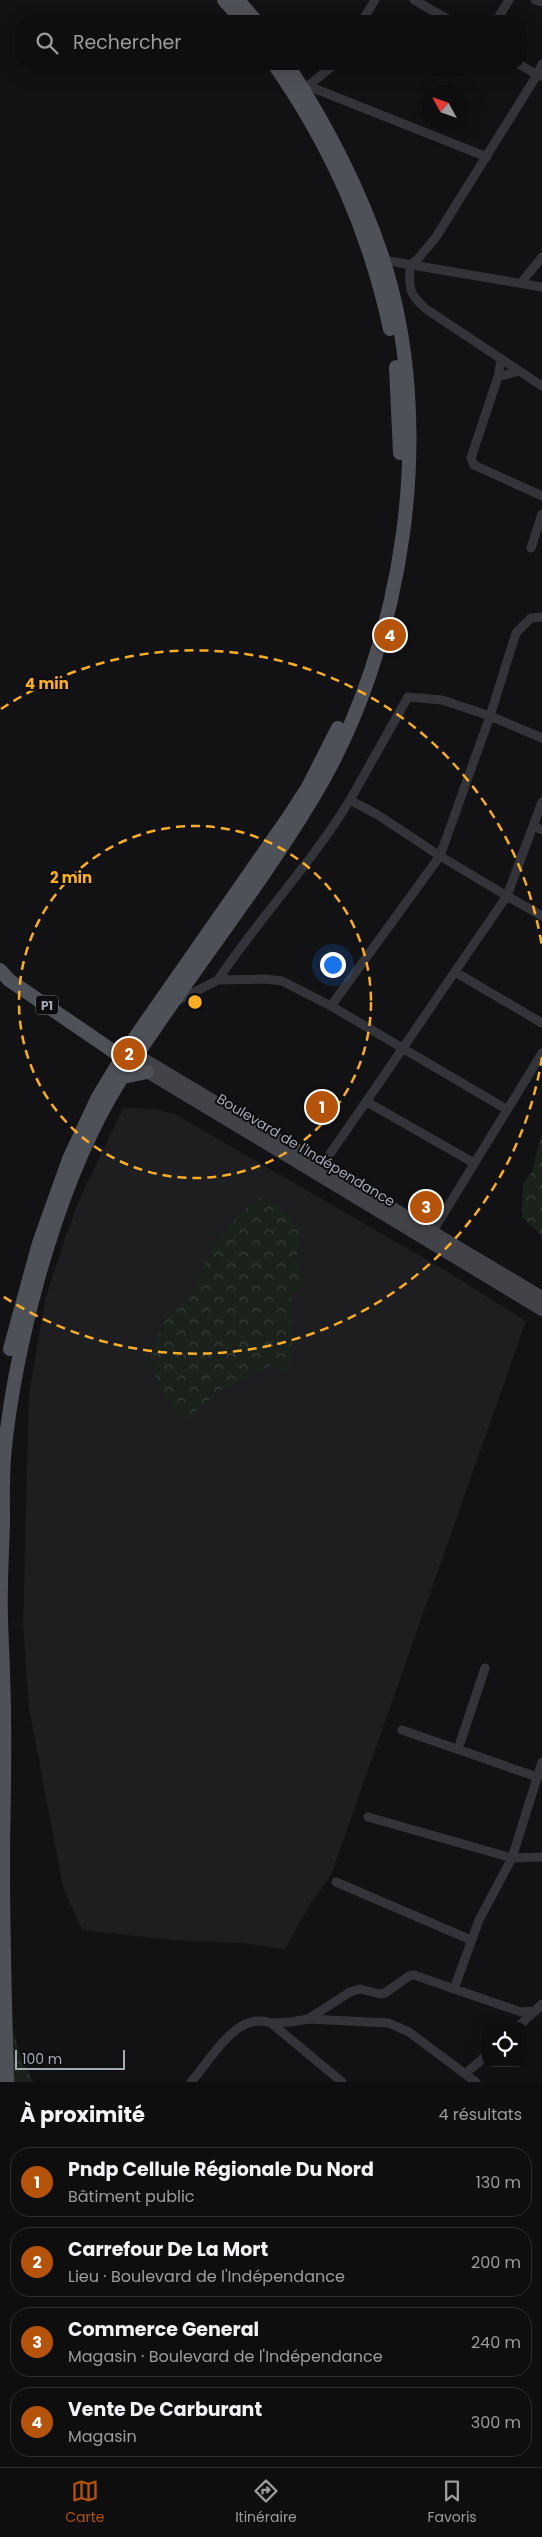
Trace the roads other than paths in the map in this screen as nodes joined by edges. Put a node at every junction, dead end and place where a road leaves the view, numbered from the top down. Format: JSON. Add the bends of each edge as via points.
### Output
{"nodes":[{"id":1,"x":224,"y":0,"type":"edge"},
{"id":2,"x":238,"y":0,"type":"edge"},
{"id":3,"x":375,"y":0,"type":"edge"},
{"id":4,"x":414,"y":0,"type":"edge"},
{"id":5,"x":509,"y":0,"type":"edge"},
{"id":6,"x":535,"y":0,"type":"edge"},
{"id":7,"x":542,"y":2,"type":"edge"},
{"id":8,"x":238,"y":15,"type":"edge"},
{"id":9,"x":251,"y":15,"type":"edge"},
{"id":10,"x":366,"y":15,"type":"edge"},
{"id":11,"x":440,"y":15,"type":"edge"},
{"id":12,"x":500,"y":15,"type":"edge"},
{"id":13,"x":542,"y":64,"type":"edge"},
{"id":14,"x":527,"y":68,"type":"edge"},
{"id":15,"x":278,"y":70,"type":"edge"},
{"id":16,"x":292,"y":70,"type":"edge"},
{"id":17,"x":328,"y":70,"type":"edge"},
{"id":18,"x":539,"y":75,"type":"edge"},
{"id":19,"x":305,"y":88,"type":"junction"},
{"id":20,"x":487,"y":157,"type":"junction"},
{"id":21,"x":542,"y":257,"type":"edge"},
{"id":22,"x":383,"y":260,"type":"junction"},
{"id":23,"x":410,"y":265,"type":"junction"},
{"id":24,"x":521,"y":282,"type":"junction"},
{"id":25,"x":542,"y":287,"type":"edge"},
{"id":26,"x":501,"y":360,"type":"junction"},
{"id":27,"x":519,"y":371,"type":"junction"},
{"id":28,"x":498,"y":377,"type":"junction"},
{"id":29,"x":542,"y":386,"type":"edge"},
{"id":30,"x":542,"y":496,"type":"edge"},
{"id":31,"x":542,"y":514,"type":"edge"},
{"id":32,"x":531,"y":548,"type":"dead end"},
{"id":33,"x":542,"y":617,"type":"edge"},
{"id":34,"x":490,"y":716,"type":"junction"},
{"id":35,"x":542,"y":738,"type":"edge"},
{"id":36,"x":350,"y":800,"type":"junction"},
{"id":37,"x":542,"y":802,"type":"edge"},
{"id":38,"x":533,"y":826,"type":"junction"},
{"id":39,"x":542,"y":830,"type":"edge"},
{"id":40,"x":440,"y":856,"type":"junction"},
{"id":41,"x":507,"y":896,"type":"junction"},
{"id":42,"x":542,"y":916,"type":"edge"},
{"id":43,"x":0,"y":970,"type":"edge"},
{"id":44,"x":454,"y":972,"type":"junction"},
{"id":45,"x":218,"y":980,"type":"junction"},
{"id":46,"x":172,"y":1004,"type":"junction"},
{"id":47,"x":331,"y":1006,"type":"junction"},
{"id":48,"x":542,"y":1023,"type":"edge"},
{"id":49,"x":401,"y":1049,"type":"junction"},
{"id":50,"x":542,"y":1053,"type":"edge"},
{"id":51,"x":129,"y":1056,"type":"junction"},
{"id":52,"x":147,"y":1072,"type":"junction"},
{"id":53,"x":123,"y":1077,"type":"junction"},
{"id":54,"x":367,"y":1102,"type":"junction"},
{"id":55,"x":506,"y":1109,"type":"junction"},
{"id":56,"x":474,"y":1163,"type":"junction"},
{"id":57,"x":322,"y":1165,"type":"junction"},
{"id":58,"x":433,"y":1231,"type":"junction"},
{"id":59,"x":542,"y":1297,"type":"edge"},
{"id":60,"x":542,"y":1310,"type":"edge"},
{"id":61,"x":0,"y":1420,"type":"edge"},
{"id":62,"x":485,"y":1668,"type":"dead end"},
{"id":63,"x":402,"y":1730,"type":"dead end"},
{"id":64,"x":458,"y":1750,"type":"junction"},
{"id":65,"x":542,"y":1762,"type":"edge"},
{"id":66,"x":537,"y":1777,"type":"junction"},
{"id":67,"x":368,"y":1817,"type":"dead end"},
{"id":68,"x":542,"y":1857,"type":"edge"},
{"id":69,"x":512,"y":1858,"type":"junction"},
{"id":70,"x":336,"y":1882,"type":"dead end"},
{"id":71,"x":471,"y":1940,"type":"junction"},
{"id":72,"x":454,"y":1989,"type":"junction"},
{"id":73,"x":539,"y":2007,"type":"edge"},
{"id":74,"x":308,"y":2019,"type":"junction"},
{"id":75,"x":523,"y":2022,"type":"edge"},
{"id":76,"x":271,"y":2023,"type":"junction"},
{"id":77,"x":482,"y":2059,"type":"edge"},
{"id":78,"x":466,"y":2073,"type":"junction"},
{"id":79,"x":7,"y":2082,"type":"edge"},
{"id":80,"x":191,"y":2082,"type":"edge"},
{"id":81,"x":342,"y":2082,"type":"edge"},
{"id":82,"x":476,"y":2082,"type":"edge"}],
"edges":[{"from":1,"to":8,"type":"main road"},
{"from":2,"to":9,"type":"main road"},
{"from":3,"to":10,"type":"street"},
{"from":4,"to":11,"type":"street"},
{"from":5,"to":12,"type":"street"},
{"from":6,"to":7,"type":"street"},
{"from":13,"to":18,"type":"street"},
{"from":14,"to":18,"type":"street"},
{"from":15,"to":51,"type":"main road","via":[[302,106],[347,191],[382,288],[393,339],[400,442],[390,563],[378,619],[358,681],[308,787]]},
{"from":16,"to":19,"type":"main road"},
{"from":17,"to":19,"type":"street"},
{"from":18,"to":20,"type":"street"},
{"from":19,"to":20,"type":"street"},
{"from":19,"to":22,"type":"main road","via":[[353,179]]},
{"from":20,"to":23,"type":"street","via":[[436,237]]},
{"from":21,"to":24,"type":"street"},
{"from":22,"to":23,"type":"street"},
{"from":22,"to":46,"type":"main road","via":[[402,342],[409,391],[410,435],[402,538],[387,620],[370,674],[344,737],[316,792]]},
{"from":23,"to":24,"type":"street"},
{"from":23,"to":26,"type":"street","via":[[409,285],[414,299]]},
{"from":24,"to":25,"type":"street"},
{"from":26,"to":27,"type":"street"},
{"from":26,"to":28,"type":"street"},
{"from":27,"to":28,"type":"street"},
{"from":27,"to":29,"type":"street"},
{"from":28,"to":30,"type":"street","via":[[471,458],[474,465]]},
{"from":31,"to":32,"type":"street"},
{"from":33,"to":34,"type":"street","via":[[532,618],[516,633]]},
{"from":34,"to":35,"type":"street"},
{"from":34,"to":36,"type":"street","via":[[442,700],[408,697]]},
{"from":34,"to":40,"type":"street"},
{"from":36,"to":40,"type":"street"},
{"from":36,"to":45,"type":"street","via":[[332,831]]},
{"from":37,"to":38,"type":"street"},
{"from":38,"to":39,"type":"street"},
{"from":38,"to":41,"type":"street"},
{"from":40,"to":41,"type":"street"},
{"from":40,"to":47,"type":"street"},
{"from":41,"to":42,"type":"street"},
{"from":41,"to":44,"type":"street"},
{"from":43,"to":51,"type":"main road","number":"P1","via":[[9,980],[97,1038],[117,1043]]},
{"from":44,"to":48,"type":"street"},
{"from":44,"to":49,"type":"street"},
{"from":45,"to":46,"type":"street"},
{"from":45,"to":47,"type":"street","via":[[282,981]]},
{"from":46,"to":51,"type":"main road"},
{"from":47,"to":49,"type":"street"},
{"from":49,"to":54,"type":"street"},
{"from":49,"to":55,"type":"street"},
{"from":50,"to":55,"type":"street"},
{"from":51,"to":52,"type":"main road","name":"Boulevard de l'Indépendance"},
{"from":51,"to":53,"type":"main road"},
{"from":51,"to":57,"type":"main road","name":"Boulevard de l'Indépendance"},
{"from":51,"to":61,"type":"main road","via":[[98,1097],[69,1160],[39,1243],[10,1347]]},
{"from":52,"to":53,"type":"main road"},
{"from":52,"to":60,"type":"main road","name":"Boulevard de l'Indépendance"},
{"from":53,"to":79,"type":"main road","via":[[90,1137],[40,1272],[20,1348],[4,1452],[1,1613]]},
{"from":54,"to":56,"type":"street"},
{"from":54,"to":57,"type":"street"},
{"from":55,"to":56,"type":"street"},
{"from":56,"to":58,"type":"street"},
{"from":57,"to":58,"type":"main road","name":"Boulevard de l'Indépendance"},
{"from":58,"to":59,"type":"main road","name":"Boulevard de l'Indépendance"},
{"from":62,"to":64,"type":"street"},
{"from":63,"to":64,"type":"street"},
{"from":64,"to":66,"type":"street"},
{"from":65,"to":66,"type":"street"},
{"from":66,"to":69,"type":"street"},
{"from":67,"to":69,"type":"street"},
{"from":68,"to":69,"type":"street"},
{"from":69,"to":71,"type":"street"},
{"from":70,"to":71,"type":"street"},
{"from":71,"to":72,"type":"street"},
{"from":72,"to":73,"type":"street","via":[[520,2012]]},
{"from":72,"to":74,"type":"street","via":[[410,1976],[385,1993],[360,1989],[350,1992]]},
{"from":73,"to":75,"type":"street"},
{"from":74,"to":76,"type":"street"},
{"from":74,"to":78,"type":"street","via":[[399,2026]]},
{"from":76,"to":80,"type":"street","via":[[262,2019],[252,2020],[239,2028]]},
{"from":76,"to":81,"type":"street"},
{"from":77,"to":78,"type":"street"},
{"from":78,"to":82,"type":"street"}]}
